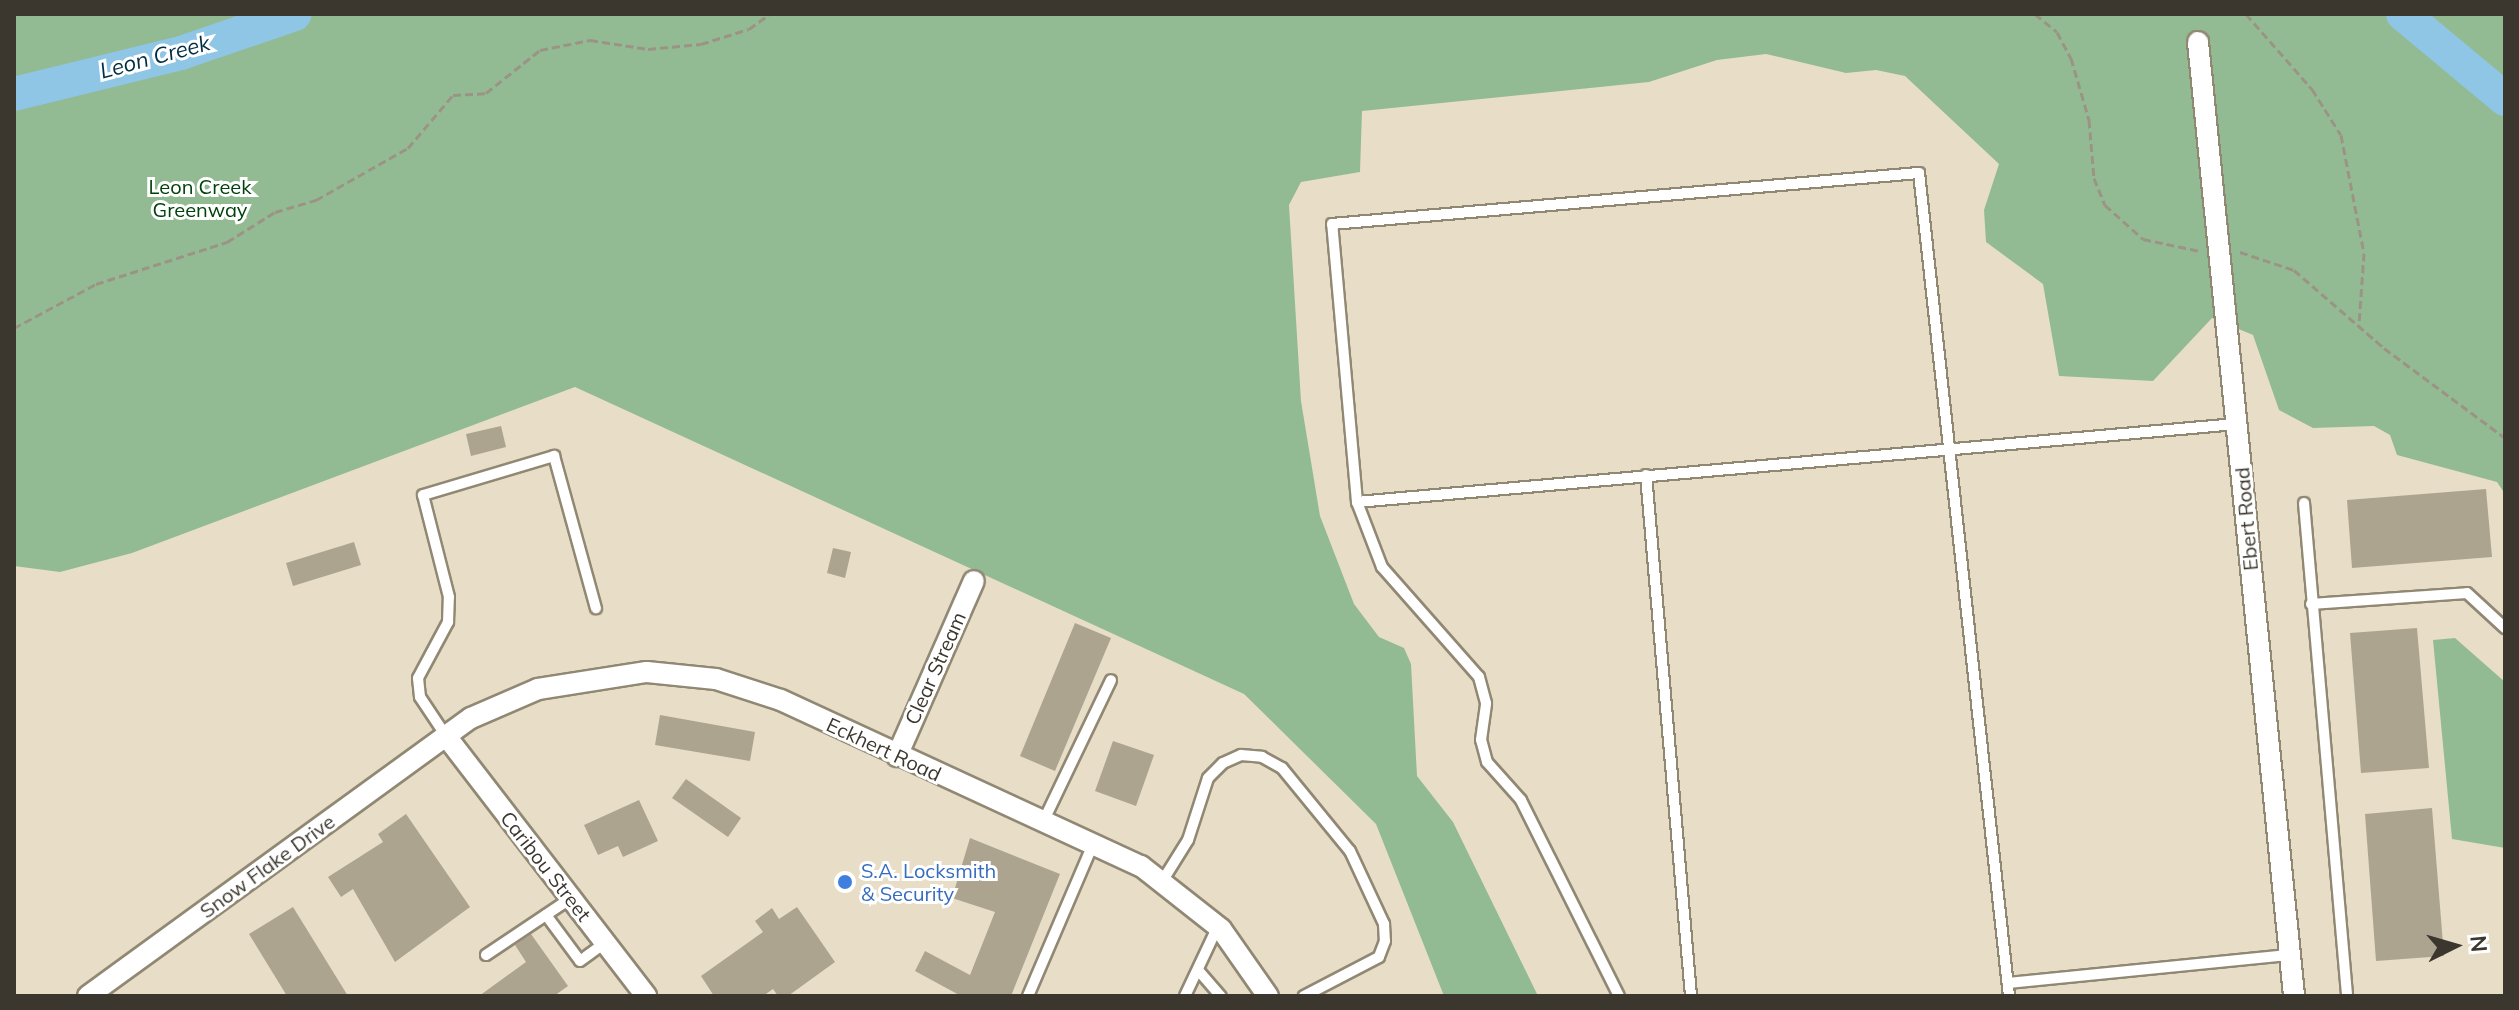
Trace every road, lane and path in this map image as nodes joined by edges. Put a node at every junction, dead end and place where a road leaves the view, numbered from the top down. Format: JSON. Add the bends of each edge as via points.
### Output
{"nodes":[{"id":1,"x":770,"y":14,"type":"edge"},
{"id":2,"x":797,"y":14,"type":"edge"},
{"id":3,"x":817,"y":14,"type":"edge"},
{"id":4,"x":2035,"y":14,"type":"edge"},
{"id":5,"x":2246,"y":14,"type":"edge"},
{"id":6,"x":2198,"y":42,"type":"dead end"},
{"id":7,"x":2219,"y":252,"type":"junction"},
{"id":8,"x":2359,"y":325,"type":"junction"},
{"id":9,"x":14,"y":328,"type":"edge"},
{"id":10,"x":2237,"y":424,"type":"junction"},
{"id":11,"x":2505,"y":438,"type":"edge"},
{"id":12,"x":1949,"y":448,"type":"junction"},
{"id":13,"x":1646,"y":475,"type":"junction"},
{"id":14,"x":1357,"y":502,"type":"junction"},
{"id":15,"x":2304,"y":503,"type":"dead end"},
{"id":16,"x":974,"y":581,"type":"dead end"},
{"id":17,"x":2311,"y":604,"type":"junction"},
{"id":18,"x":596,"y":608,"type":"dead end"},
{"id":19,"x":2505,"y":628,"type":"edge"},
{"id":20,"x":1111,"y":680,"type":"dead end"},
{"id":21,"x":446,"y":736,"type":"junction"},
{"id":22,"x":897,"y":756,"type":"junction"},
{"id":23,"x":1044,"y":820,"type":"junction"},
{"id":24,"x":1094,"y":843,"type":"junction"},
{"id":25,"x":1163,"y":880,"type":"junction"},
{"id":26,"x":571,"y":898,"type":"junction"},
{"id":27,"x":546,"y":915,"type":"junction"},
{"id":28,"x":1218,"y":926,"type":"junction"},
{"id":29,"x":605,"y":943,"type":"junction"},
{"id":30,"x":486,"y":955,"type":"dead end"},
{"id":31,"x":2291,"y":955,"type":"junction"},
{"id":32,"x":1198,"y":970,"type":"junction"},
{"id":33,"x":2008,"y":983,"type":"junction"},
{"id":34,"x":88,"y":996,"type":"edge"},
{"id":35,"x":646,"y":996,"type":"edge"},
{"id":36,"x":1028,"y":996,"type":"edge"},
{"id":37,"x":1185,"y":996,"type":"edge"},
{"id":38,"x":1221,"y":996,"type":"edge"},
{"id":39,"x":1268,"y":996,"type":"edge"},
{"id":40,"x":1304,"y":996,"type":"edge"},
{"id":41,"x":1619,"y":996,"type":"edge"},
{"id":42,"x":1691,"y":996,"type":"edge"},
{"id":43,"x":2009,"y":996,"type":"edge"},
{"id":44,"x":2294,"y":996,"type":"edge"},
{"id":45,"x":2347,"y":996,"type":"edge"}],
"edges":[{"from":1,"to":9,"type":"path","via":[[749,29],[701,44],[648,49],[590,40],[540,50],[486,93],[453,95],[440,104],[408,148],[316,200],[275,212],[227,242],[96,284]]},
{"from":2,"to":3,"type":"path"},
{"from":4,"to":7,"type":"path","via":[[2057,32],[2071,58],[2087,109],[2094,178],[2105,205],[2156,246]]},
{"from":5,"to":8,"type":"path","via":[[2312,89],[2341,135],[2364,253]]},
{"from":6,"to":7,"type":"street","name":"Ebert Road"},
{"from":7,"to":8,"type":"path","via":[[2251,254],[2294,270]]},
{"from":7,"to":10,"type":"street","name":"Ebert Road"},
{"from":8,"to":11,"type":"path"},
{"from":10,"to":12,"type":"lane"},
{"from":10,"to":31,"type":"street","name":"Ebert Road"},
{"from":12,"to":13,"type":"lane"},
{"from":12,"to":14,"type":"lane","via":[[1919,173],[1332,224]]},
{"from":12,"to":33,"type":"lane"},
{"from":13,"to":14,"type":"lane"},
{"from":13,"to":42,"type":"lane"},
{"from":14,"to":41,"type":"lane","via":[[1382,567],[1479,677],[1486,703],[1481,740],[1487,762],[1521,800]]},
{"from":15,"to":17,"type":"lane"},
{"from":16,"to":22,"type":"street","name":"Clear Stream"},
{"from":17,"to":19,"type":"lane","via":[[2467,593]]},
{"from":17,"to":45,"type":"lane"},
{"from":18,"to":21,"type":"lane","via":[[554,456],[423,495],[449,597],[448,622],[431,647],[419,687]]},
{"from":20,"to":23,"type":"lane"},
{"from":21,"to":22,"type":"street","name":"Eckhert Road","via":[[471,718],[538,689],[647,672],[749,688]]},
{"from":21,"to":26,"type":"street","name":"Caribou Street"},
{"from":21,"to":34,"type":"street","name":"Snow Flake Drive"},
{"from":22,"to":23,"type":"street","name":"Eckhert Road"},
{"from":23,"to":24,"type":"street","name":"Eckhert Road"},
{"from":24,"to":25,"type":"street","name":"Eckhert Road"},
{"from":24,"to":36,"type":"lane"},
{"from":25,"to":28,"type":"street","name":"Eckhert Road"},
{"from":25,"to":40,"type":"lane","via":[[1188,840],[1208,778],[1223,763],[1252,756],[1282,768],[1350,851],[1384,924],[1379,957]]},
{"from":26,"to":27,"type":"lane"},
{"from":26,"to":29,"type":"street","name":"Caribou Street"},
{"from":27,"to":29,"type":"lane","via":[[580,961]]},
{"from":27,"to":30,"type":"lane"},
{"from":28,"to":32,"type":"lane"},
{"from":28,"to":39,"type":"street","name":"Eckhert Road"},
{"from":29,"to":35,"type":"street","name":"Caribou Street"},
{"from":31,"to":33,"type":"lane"},
{"from":31,"to":44,"type":"street","name":"Ebert Road"},
{"from":32,"to":37,"type":"lane"},
{"from":32,"to":38,"type":"lane"},
{"from":33,"to":43,"type":"lane"}]}
